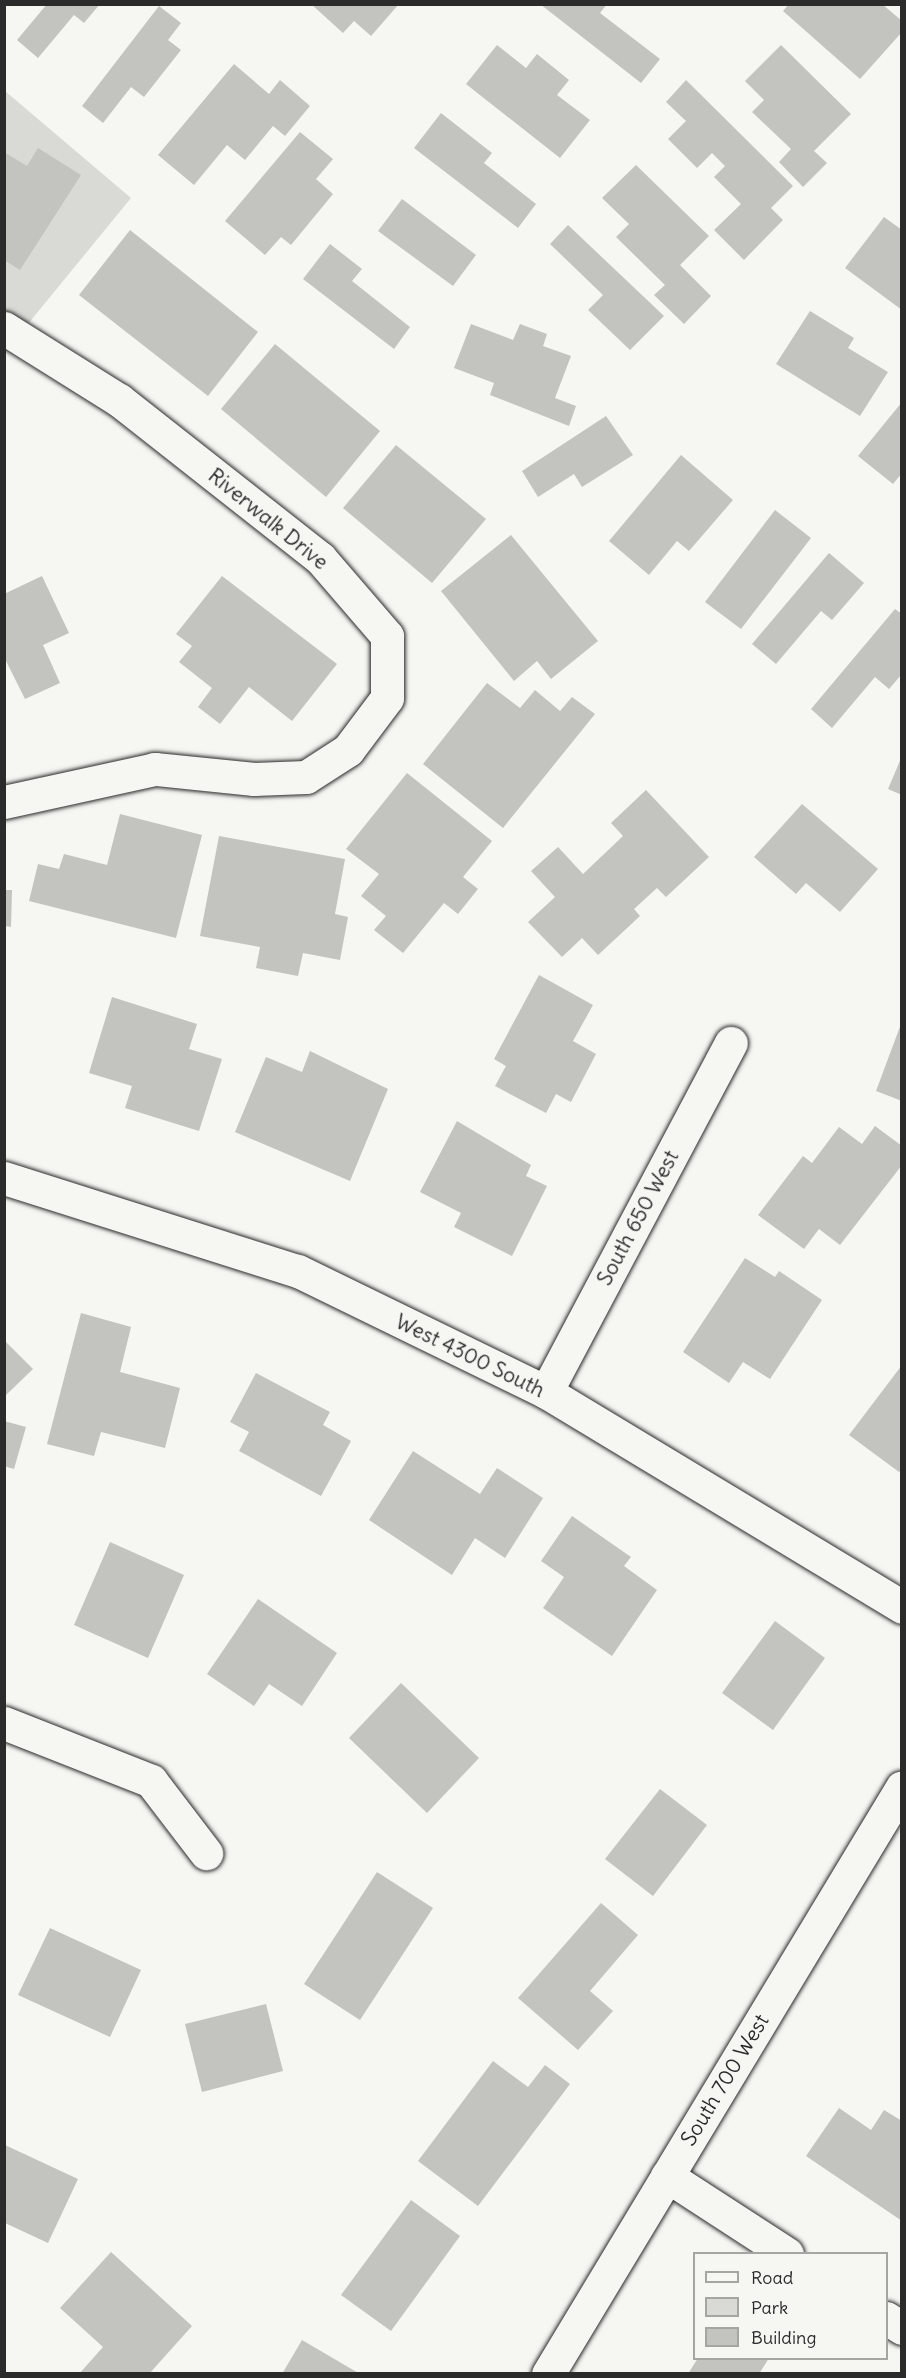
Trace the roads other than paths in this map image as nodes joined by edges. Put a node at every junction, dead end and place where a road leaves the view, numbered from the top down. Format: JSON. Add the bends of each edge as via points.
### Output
{"nodes":[{"id":1,"x":4,"y":328,"type":"edge"},
{"id":2,"x":4,"y":802,"type":"edge"},
{"id":3,"x":731,"y":1043,"type":"dead end"},
{"id":4,"x":4,"y":1178,"type":"edge"},
{"id":5,"x":546,"y":1392,"type":"junction"},
{"id":6,"x":902,"y":1607,"type":"edge"},
{"id":7,"x":4,"y":1723,"type":"edge"},
{"id":8,"x":902,"y":1787,"type":"edge"},
{"id":9,"x":206,"y":1853,"type":"dead end"},
{"id":10,"x":667,"y":2176,"type":"junction"},
{"id":11,"x":785,"y":2252,"type":"edge"},
{"id":12,"x":888,"y":2319,"type":"edge"},
{"id":13,"x":902,"y":2328,"type":"edge"},
{"id":14,"x":548,"y":2373,"type":"edge"}],
"edges":[{"from":1,"to":2,"type":"street","name":"Riverwalk Drive","via":[[119,400],[320,558],[387,636],[387,698],[348,750],[306,777],[254,779],[155,770]]},
{"from":3,"to":5,"type":"street","name":"South 650 West"},
{"from":4,"to":5,"type":"street","name":"West 4300 South","via":[[298,1271]]},
{"from":5,"to":6,"type":"street","name":"West 4300 South"},
{"from":7,"to":9,"type":"street","via":[[151,1781]]},
{"from":8,"to":10,"type":"street","name":"South 700 West"},
{"from":10,"to":11,"type":"street"},
{"from":10,"to":14,"type":"street","name":"South 700 West"},
{"from":12,"to":13,"type":"street"}]}
